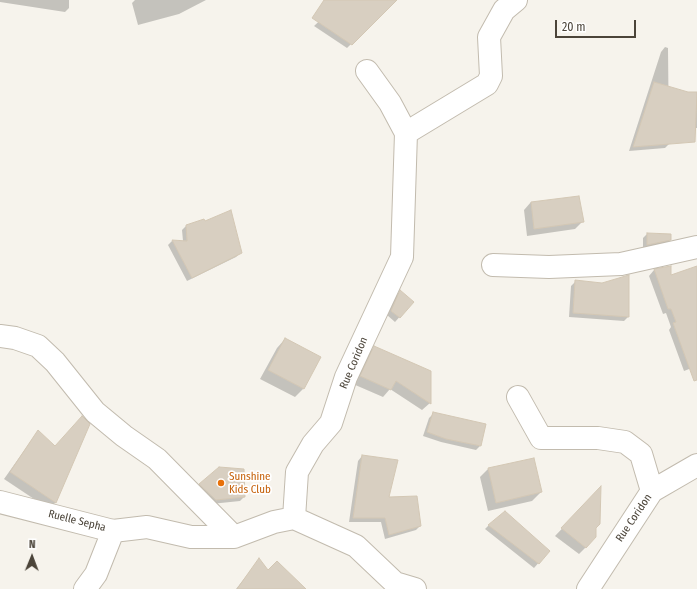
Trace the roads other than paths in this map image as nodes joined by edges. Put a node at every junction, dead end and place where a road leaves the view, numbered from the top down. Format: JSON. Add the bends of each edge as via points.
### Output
{"nodes":[{"id":1,"x":516,"y":0,"type":"edge"},
{"id":2,"x":367,"y":71,"type":"dead end"},
{"id":3,"x":406,"y":133,"type":"junction"},
{"id":4,"x":697,"y":247,"type":"edge"},
{"id":5,"x":492,"y":265,"type":"dead end"},
{"id":6,"x":0,"y":336,"type":"edge"},
{"id":7,"x":518,"y":397,"type":"dead end"},
{"id":8,"x":697,"y":465,"type":"edge"},
{"id":9,"x":652,"y":491,"type":"junction"},
{"id":10,"x":0,"y":502,"type":"edge"},
{"id":11,"x":294,"y":518,"type":"junction"},
{"id":12,"x":113,"y":531,"type":"junction"},
{"id":13,"x":234,"y":537,"type":"junction"},
{"id":14,"x":89,"y":588,"type":"edge"},
{"id":15,"x":415,"y":589,"type":"edge"},
{"id":16,"x":588,"y":589,"type":"edge"}],
"edges":[{"from":1,"to":3,"type":"street","via":[[504,10],[489,37],[491,76],[487,84]]},
{"from":2,"to":3,"type":"street","name":"Rue Coridon","via":[[390,103]]},
{"from":3,"to":11,"type":"street","name":"Rue Coridon","via":[[402,257],[346,378],[331,423],[313,444],[297,472]]},
{"from":4,"to":5,"type":"street","via":[[621,264]]},
{"from":6,"to":13,"type":"street","via":[[38,346],[55,362],[95,412],[157,459]]},
{"from":7,"to":9,"type":"street","via":[[541,438],[598,438],[625,442],[641,454]]},
{"from":8,"to":9,"type":"street","name":"Rue Coridon"},
{"from":9,"to":16,"type":"street","name":"Rue Coridon"},
{"from":10,"to":12,"type":"street","name":"Ruelle Sepha"},
{"from":11,"to":13,"type":"street","name":"Ruelle Sepha","via":[[274,522]]},
{"from":11,"to":15,"type":"street","via":[[356,546],[395,583]]},
{"from":12,"to":13,"type":"street","name":"Ruelle Sepha","via":[[147,527],[191,537]]},
{"from":12,"to":14,"type":"street"}]}
